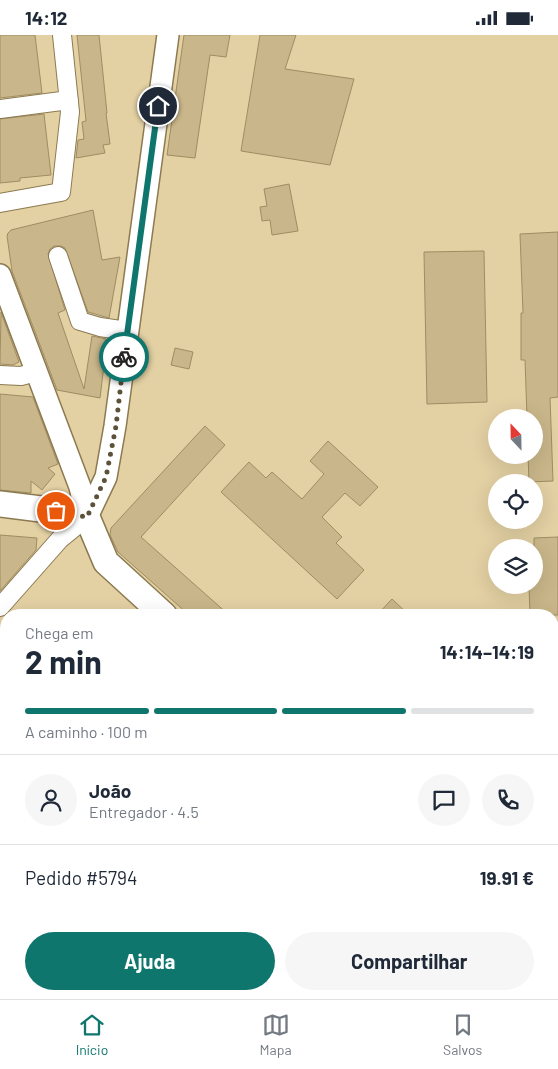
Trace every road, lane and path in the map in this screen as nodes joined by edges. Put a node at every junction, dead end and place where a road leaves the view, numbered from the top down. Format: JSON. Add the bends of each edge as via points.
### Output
{"nodes":[{"id":1,"x":62,"y":35,"type":"edge"},
{"id":2,"x":168,"y":35,"type":"edge"},
{"id":3,"x":69,"y":100,"type":"junction"},
{"id":4,"x":0,"y":109,"type":"edge"},
{"id":5,"x":0,"y":203,"type":"edge"},
{"id":6,"x":58,"y":256,"type":"dead end"},
{"id":7,"x":0,"y":275,"type":"edge"},
{"id":8,"x":127,"y":331,"type":"junction"},
{"id":9,"x":36,"y":372,"type":"junction"},
{"id":10,"x":0,"y":375,"type":"edge"},
{"id":11,"x":0,"y":504,"type":"edge"},
{"id":12,"x":87,"y":517,"type":"junction"},
{"id":13,"x":134,"y":588,"type":"junction"},
{"id":14,"x":0,"y":607,"type":"edge"},
{"id":15,"x":147,"y":609,"type":"edge"},
{"id":16,"x":157,"y":609,"type":"edge"}],
"edges":[{"from":1,"to":3,"type":"street"},
{"from":2,"to":8,"type":"street"},
{"from":3,"to":4,"type":"street"},
{"from":3,"to":5,"type":"street","via":[[62,193]]},
{"from":6,"to":8,"type":"street","via":[[80,321]]},
{"from":7,"to":9,"type":"street"},
{"from":8,"to":12,"type":"street","via":[[116,426],[106,477]]},
{"from":9,"to":10,"type":"street","via":[[21,376]]},
{"from":9,"to":12,"type":"street","via":[[80,487]]},
{"from":11,"to":12,"type":"main road"},
{"from":12,"to":13,"type":"main road","via":[[106,563]]},
{"from":12,"to":14,"type":"street","via":[[60,539]]},
{"from":13,"to":15,"type":"street"},
{"from":13,"to":16,"type":"main road"}]}
